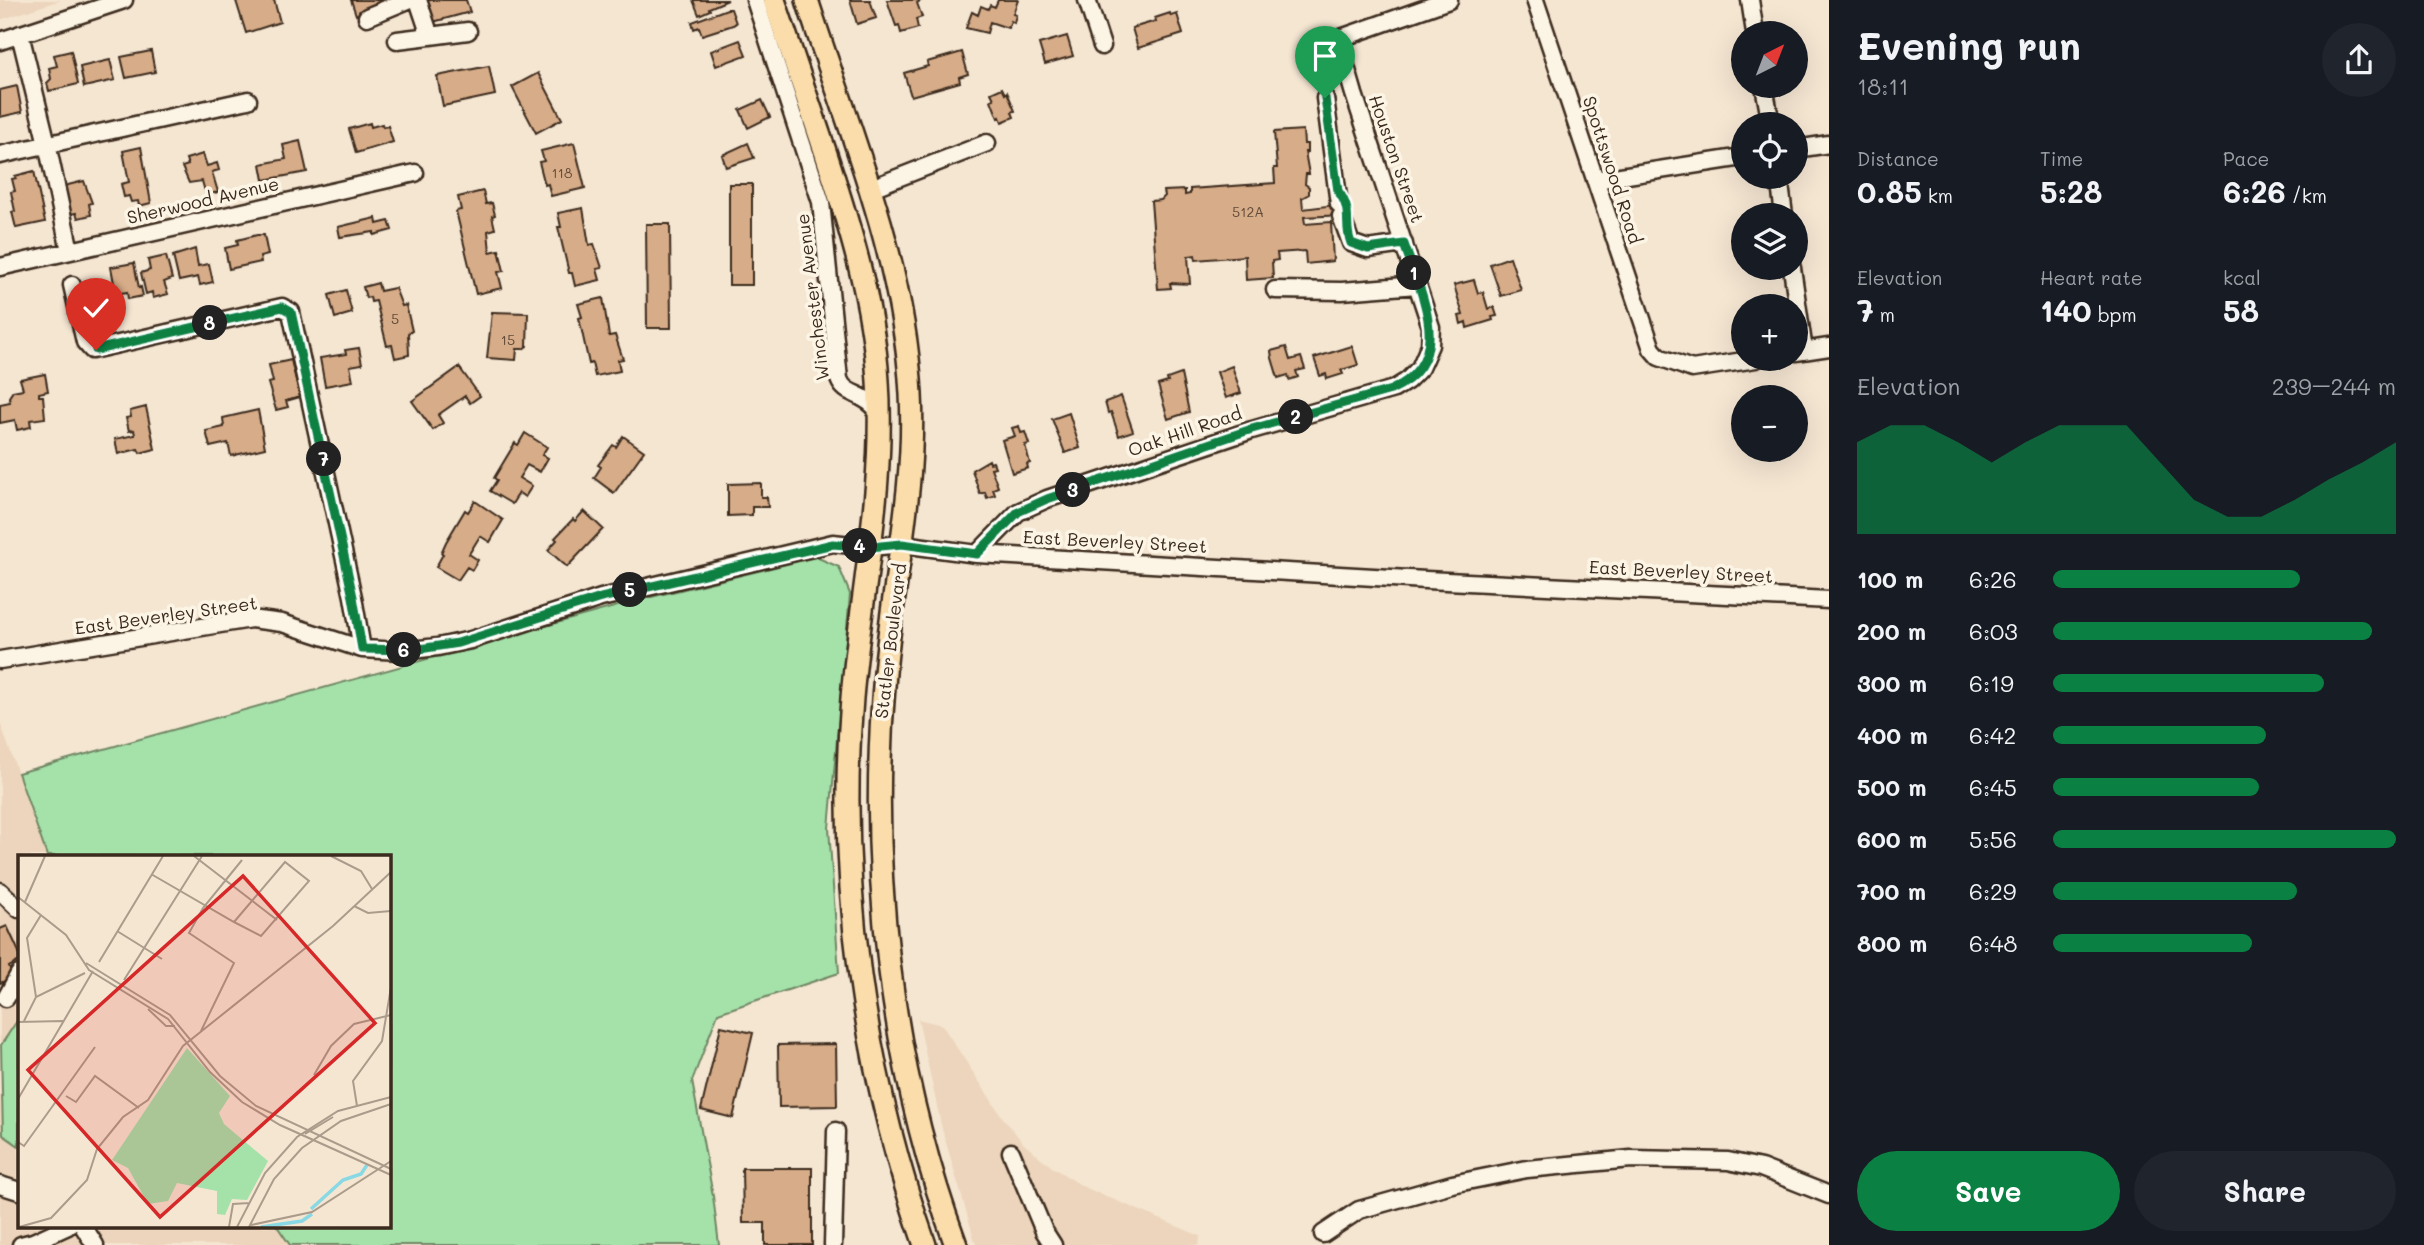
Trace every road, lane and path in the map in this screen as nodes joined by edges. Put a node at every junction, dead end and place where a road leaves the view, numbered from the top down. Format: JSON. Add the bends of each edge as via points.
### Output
{"nodes":[{"id":1,"x":124,"y":0,"type":"edge"},
{"id":2,"x":408,"y":0,"type":"edge"},
{"id":3,"x":418,"y":0,"type":"edge"},
{"id":4,"x":755,"y":0,"type":"edge"},
{"id":5,"x":774,"y":0,"type":"edge"},
{"id":6,"x":807,"y":0,"type":"edge"},
{"id":7,"x":1087,"y":0,"type":"edge"},
{"id":8,"x":1449,"y":0,"type":"edge"},
{"id":9,"x":1535,"y":0,"type":"edge"},
{"id":10,"x":1750,"y":0,"type":"edge"},
{"id":11,"x":367,"y":17,"type":"dead end"},
{"id":12,"x":1753,"y":21,"type":"edge"},
{"id":13,"x":468,"y":31,"type":"dead end"},
{"id":14,"x":20,"y":34,"type":"junction"},
{"id":15,"x":430,"y":36,"type":"junction"},
{"id":16,"x":397,"y":40,"type":"dead end"},
{"id":17,"x":0,"y":41,"type":"edge"},
{"id":18,"x":1102,"y":46,"type":"dead end"},
{"id":19,"x":1325,"y":98,"type":"dead end"},
{"id":20,"x":248,"y":100,"type":"dead end"},
{"id":21,"x":987,"y":143,"type":"dead end"},
{"id":22,"x":1829,"y":144,"type":"edge"},
{"id":23,"x":47,"y":145,"type":"junction"},
{"id":24,"x":1808,"y":147,"type":"edge"},
{"id":25,"x":0,"y":155,"type":"edge"},
{"id":26,"x":1731,"y":159,"type":"edge"},
{"id":27,"x":415,"y":173,"type":"dead end"},
{"id":28,"x":1595,"y":180,"type":"junction"},
{"id":29,"x":869,"y":189,"type":"junction"},
{"id":30,"x":1339,"y":204,"type":"junction"},
{"id":31,"x":1347,"y":233,"type":"junction"},
{"id":32,"x":1404,"y":244,"type":"junction"},
{"id":33,"x":70,"y":251,"type":"junction"},
{"id":34,"x":0,"y":267,"type":"edge"},
{"id":35,"x":72,"y":285,"type":"dead end"},
{"id":36,"x":1417,"y":285,"type":"junction"},
{"id":37,"x":1275,"y":290,"type":"dead end"},
{"id":38,"x":1829,"y":347,"type":"edge"},
{"id":39,"x":1808,"y":351,"type":"edge"},
{"id":40,"x":1731,"y":363,"type":"edge"},
{"id":41,"x":1418,"y":370,"type":"joint"},
{"id":42,"x":880,"y":412,"type":"junction"},
{"id":43,"x":902,"y":544,"type":"junction"},
{"id":44,"x":870,"y":547,"type":"junction"},
{"id":45,"x":977,"y":554,"type":"junction"},
{"id":46,"x":1829,"y":600,"type":"edge"},
{"id":47,"x":362,"y":649,"type":"junction"},
{"id":48,"x":0,"y":660,"type":"edge"},
{"id":49,"x":0,"y":891,"type":"edge"},
{"id":50,"x":18,"y":908,"type":"edge"},
{"id":51,"x":18,"y":976,"type":"edge"},
{"id":52,"x":6,"y":998,"type":"dead end"},
{"id":53,"x":836,"y":1131,"type":"dead end"},
{"id":54,"x":1011,"y":1152,"type":"dead end"},
{"id":55,"x":0,"y":1185,"type":"edge"},
{"id":56,"x":18,"y":1191,"type":"edge"},
{"id":57,"x":1829,"y":1195,"type":"edge"},
{"id":58,"x":64,"y":1228,"type":"edge"},
{"id":59,"x":84,"y":1228,"type":"edge"},
{"id":60,"x":1323,"y":1234,"type":"dead end"},
{"id":61,"x":21,"y":1245,"type":"edge"},
{"id":62,"x":95,"y":1245,"type":"edge"},
{"id":63,"x":833,"y":1245,"type":"edge"},
{"id":64,"x":925,"y":1245,"type":"edge"},
{"id":65,"x":956,"y":1245,"type":"edge"},
{"id":66,"x":1053,"y":1245,"type":"edge"}],
"edges":[{"from":1,"to":14,"type":"street"},
{"from":2,"to":11,"type":"street"},
{"from":3,"to":15,"type":"street"},
{"from":4,"to":42,"type":"street","name":"Winchester Avenue","via":[[821,202],[839,379],[849,393]]},
{"from":5,"to":42,"type":"main road","name":"Statler Boulevard","via":[[863,277]]},
{"from":6,"to":29,"type":"main road","name":"Statler Boulevard"},
{"from":7,"to":18,"type":"street"},
{"from":8,"to":32,"type":"street","name":"Houston Street","via":[[1338,38]]},
{"from":9,"to":28,"type":"street","name":"Spottswood Road"},
{"from":10,"to":12,"type":"street"},
{"from":13,"to":15,"type":"street"},
{"from":14,"to":17,"type":"street"},
{"from":14,"to":23,"type":"street"},
{"from":15,"to":16,"type":"street"},
{"from":19,"to":30,"type":"street"},
{"from":20,"to":23,"type":"street"},
{"from":21,"to":29,"type":"street"},
{"from":22,"to":24,"type":"street"},
{"from":23,"to":25,"type":"street"},
{"from":23,"to":33,"type":"street"},
{"from":26,"to":28,"type":"street"},
{"from":27,"to":33,"type":"street","name":"Sherwood Avenue"},
{"from":28,"to":40,"type":"street","name":"Spottswood Road","via":[[1654,352],[1692,369]]},
{"from":29,"to":43,"type":"main road","name":"Statler Boulevard","via":[[898,299],[911,394]]},
{"from":30,"to":31,"type":"street"},
{"from":30,"to":31,"type":"street","via":[[1346,202]]},
{"from":31,"to":32,"type":"street","via":[[1351,243],[1368,249]]},
{"from":32,"to":36,"type":"street","name":"Houston Street"},
{"from":33,"to":34,"type":"street","name":"Sherwood Avenue"},
{"from":35,"to":47,"type":"street","via":[[85,342],[92,350],[282,307],[291,312]]},
{"from":36,"to":37,"type":"street"},
{"from":36,"to":41,"type":"street","name":"Houston Street","via":[[1431,333]]},
{"from":38,"to":39,"type":"street"},
{"from":41,"to":45,"type":"street","name":"Oak Hill Road","via":[[1391,390],[1252,429],[1047,499],[1018,512]]},
{"from":42,"to":44,"type":"main road","name":"Statler Boulevard","via":[[879,474]]},
{"from":43,"to":44,"type":"street","name":"East Beverley Street"},
{"from":43,"to":45,"type":"street","name":"East Beverley Street"},
{"from":43,"to":65,"type":"main road","name":"Statler Boulevard","via":[[879,749],[882,899],[891,984],[911,1091]]},
{"from":44,"to":47,"type":"street","name":"East Beverley Street","via":[[814,547],[601,598],[448,645]]},
{"from":44,"to":64,"type":"main road","name":"Statler Boulevard","via":[[850,737],[852,892],[874,1056]]},
{"from":45,"to":46,"type":"street","name":"East Beverley Street"},
{"from":47,"to":48,"type":"street","name":"East Beverley Street","via":[[282,623],[251,619]]},
{"from":49,"to":50,"type":"street"},
{"from":51,"to":52,"type":"street"},
{"from":53,"to":63,"type":"street"},
{"from":54,"to":66,"type":"street"},
{"from":55,"to":56,"type":"street"},
{"from":57,"to":60,"type":"street","via":[[1761,1167],[1728,1161],[1619,1160],[1538,1168],[1452,1184],[1359,1210]]},
{"from":58,"to":61,"type":"street"},
{"from":59,"to":62,"type":"street"}]}
